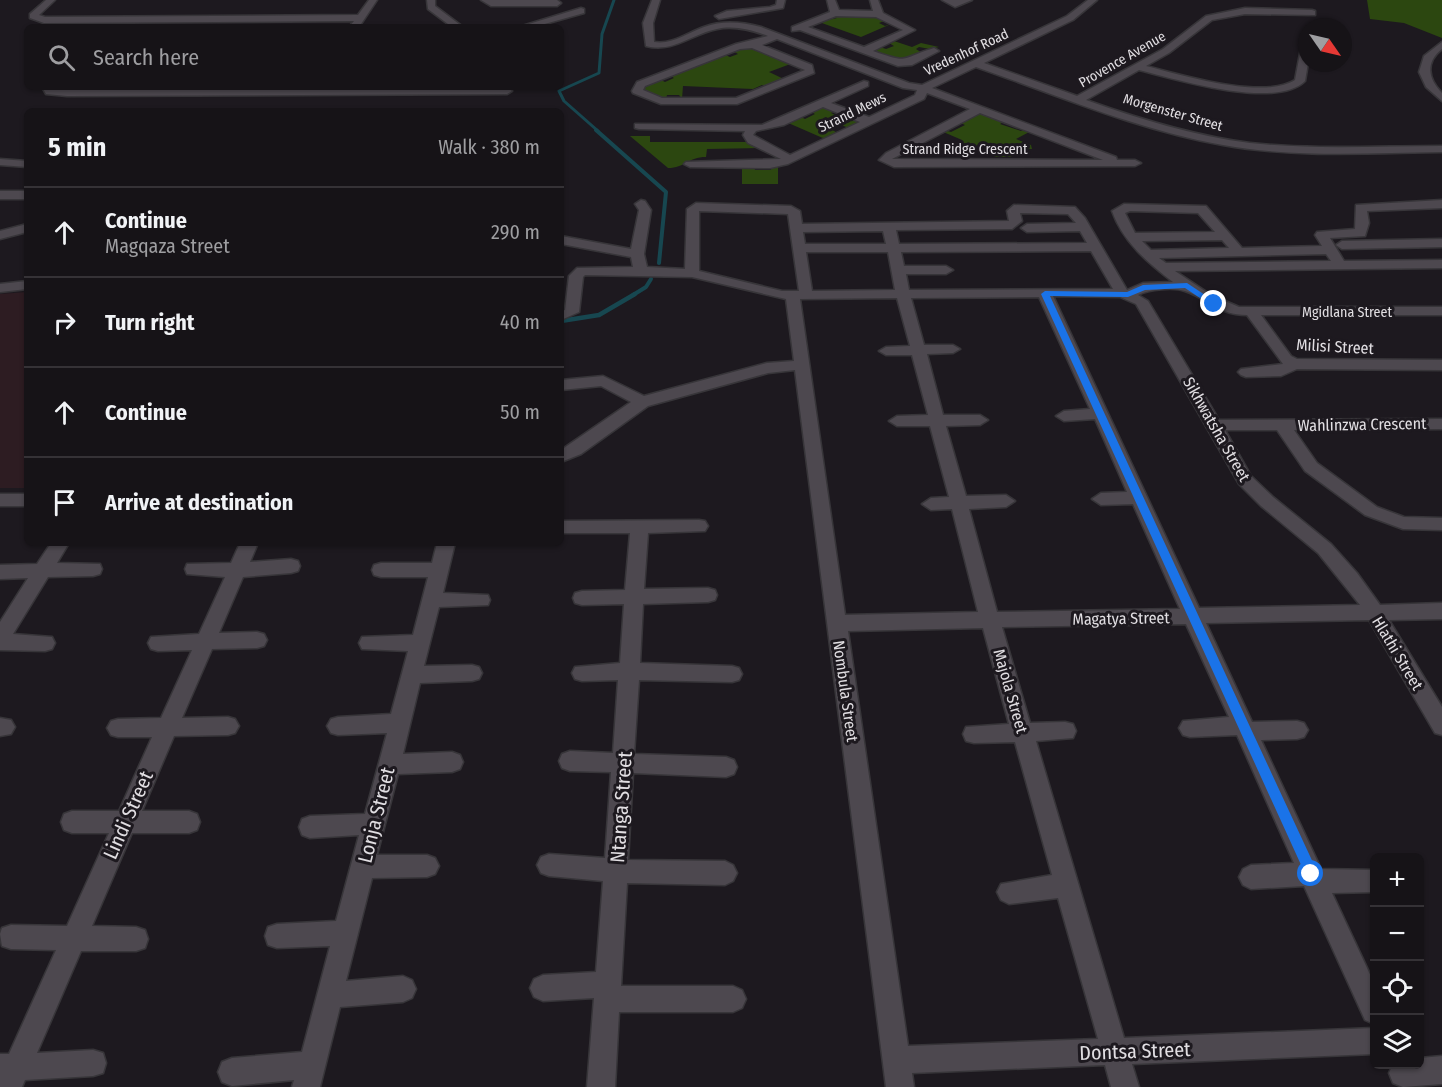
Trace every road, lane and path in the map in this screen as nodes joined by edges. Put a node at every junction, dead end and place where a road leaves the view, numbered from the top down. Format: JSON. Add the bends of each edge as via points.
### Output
{"nodes":[{"id":1,"x":51,"y":0,"type":"edge"},
{"id":2,"x":373,"y":0,"type":"edge"},
{"id":3,"x":431,"y":0,"type":"edge"},
{"id":4,"x":485,"y":0,"type":"edge"},
{"id":5,"x":656,"y":0,"type":"edge"},
{"id":6,"x":781,"y":0,"type":"edge"},
{"id":7,"x":831,"y":0,"type":"edge"},
{"id":8,"x":874,"y":0,"type":"edge"},
{"id":9,"x":946,"y":0,"type":"edge"},
{"id":10,"x":968,"y":0,"type":"edge"},
{"id":11,"x":1094,"y":0,"type":"edge"},
{"id":12,"x":557,"y":1,"type":"edge"},
{"id":13,"x":1308,"y":1,"type":"edge"},
{"id":14,"x":508,"y":2,"type":"edge"},
{"id":15,"x":581,"y":11,"type":"dead end"},
{"id":16,"x":740,"y":12,"type":"junction"},
{"id":17,"x":835,"y":13,"type":"junction"},
{"id":18,"x":1312,"y":13,"type":"junction"},
{"id":19,"x":878,"y":14,"type":"junction"},
{"id":20,"x":718,"y":16,"type":"dead end"},
{"id":21,"x":553,"y":18,"type":"junction"},
{"id":22,"x":1312,"y":18,"type":"edge"},
{"id":23,"x":119,"y":20,"type":"junction"},
{"id":24,"x":357,"y":23,"type":"edge"},
{"id":25,"x":115,"y":24,"type":"edge"},
{"id":26,"x":450,"y":24,"type":"edge"},
{"id":27,"x":534,"y":24,"type":"edge"},
{"id":28,"x":741,"y":25,"type":"junction"},
{"id":29,"x":777,"y":36,"type":"junction"},
{"id":30,"x":753,"y":45,"type":"junction"},
{"id":31,"x":1442,"y":45,"type":"edge"},
{"id":32,"x":864,"y":51,"type":"junction"},
{"id":33,"x":934,"y":51,"type":"dead end"},
{"id":34,"x":915,"y":60,"type":"junction"},
{"id":35,"x":975,"y":63,"type":"junction"},
{"id":36,"x":930,"y":65,"type":"dead end"},
{"id":37,"x":1137,"y":67,"type":"junction"},
{"id":38,"x":941,"y":69,"type":"dead end"},
{"id":39,"x":1301,"y":72,"type":"edge"},
{"id":40,"x":952,"y":74,"type":"junction"},
{"id":41,"x":864,"y":84,"type":"dead end"},
{"id":42,"x":923,"y":88,"type":"junction"},
{"id":43,"x":49,"y":90,"type":"edge"},
{"id":44,"x":252,"y":90,"type":"edge"},
{"id":45,"x":380,"y":90,"type":"edge"},
{"id":46,"x":507,"y":92,"type":"dead end"},
{"id":47,"x":1442,"y":98,"type":"edge"},
{"id":48,"x":1080,"y":99,"type":"junction"},
{"id":49,"x":822,"y":103,"type":"junction"},
{"id":50,"x":979,"y":109,"type":"junction"},
{"id":51,"x":868,"y":122,"type":"junction"},
{"id":52,"x":639,"y":126,"type":"dead end"},
{"id":53,"x":752,"y":129,"type":"junction"},
{"id":54,"x":1442,"y":149,"type":"edge"},
{"id":55,"x":789,"y":159,"type":"junction"},
{"id":56,"x":0,"y":162,"type":"edge"},
{"id":57,"x":1119,"y":163,"type":"junction"},
{"id":58,"x":1135,"y":163,"type":"dead end"},
{"id":59,"x":24,"y":164,"type":"edge"},
{"id":60,"x":690,"y":164,"type":"dead end"},
{"id":61,"x":0,"y":195,"type":"edge"},
{"id":62,"x":24,"y":195,"type":"edge"},
{"id":63,"x":640,"y":204,"type":"dead end"},
{"id":64,"x":1442,"y":204,"type":"edge"},
{"id":65,"x":1081,"y":222,"type":"junction"},
{"id":66,"x":795,"y":223,"type":"junction"},
{"id":67,"x":24,"y":229,"type":"edge"},
{"id":68,"x":1221,"y":231,"type":"junction"},
{"id":69,"x":1129,"y":232,"type":"junction"},
{"id":70,"x":0,"y":235,"type":"edge"},
{"id":71,"x":564,"y":241,"type":"edge"},
{"id":72,"x":1442,"y":243,"type":"edge"},
{"id":73,"x":1096,"y":247,"type":"junction"},
{"id":74,"x":1327,"y":247,"type":"junction"},
{"id":75,"x":893,"y":248,"type":"junction"},
{"id":76,"x":1237,"y":250,"type":"junction"},
{"id":77,"x":637,"y":254,"type":"junction"},
{"id":78,"x":801,"y":254,"type":"junction"},
{"id":79,"x":1147,"y":254,"type":"junction"},
{"id":80,"x":956,"y":259,"type":"dead end"},
{"id":81,"x":1442,"y":264,"type":"edge"},
{"id":82,"x":1340,"y":265,"type":"junction"},
{"id":83,"x":1161,"y":267,"type":"junction"},
{"id":84,"x":946,"y":270,"type":"dead end"},
{"id":85,"x":641,"y":271,"type":"junction"},
{"id":86,"x":692,"y":273,"type":"junction"},
{"id":87,"x":24,"y":285,"type":"edge"},
{"id":88,"x":1187,"y":286,"type":"junction"},
{"id":89,"x":0,"y":288,"type":"edge"},
{"id":90,"x":903,"y":293,"type":"junction"},
{"id":91,"x":799,"y":294,"type":"junction"},
{"id":92,"x":1045,"y":294,"type":"junction"},
{"id":93,"x":1125,"y":294,"type":"junction"},
{"id":94,"x":1252,"y":312,"type":"junction"},
{"id":95,"x":1442,"y":312,"type":"edge"},
{"id":96,"x":564,"y":315,"type":"edge"},
{"id":97,"x":953,"y":349,"type":"dead end"},
{"id":98,"x":918,"y":350,"type":"junction"},
{"id":99,"x":886,"y":351,"type":"dead end"},
{"id":100,"x":1294,"y":364,"type":"junction"},
{"id":101,"x":801,"y":365,"type":"junction"},
{"id":102,"x":1442,"y":365,"type":"edge"},
{"id":103,"x":1246,"y":372,"type":"dead end"},
{"id":104,"x":564,"y":385,"type":"edge"},
{"id":105,"x":642,"y":402,"type":"junction"},
{"id":106,"x":1100,"y":414,"type":"junction"},
{"id":107,"x":1064,"y":416,"type":"dead end"},
{"id":108,"x":980,"y":420,"type":"dead end"},
{"id":109,"x":897,"y":421,"type":"dead end"},
{"id":110,"x":937,"y":421,"type":"junction"},
{"id":111,"x":1442,"y":424,"type":"edge"},
{"id":112,"x":1282,"y":425,"type":"junction"},
{"id":113,"x":1215,"y":426,"type":"junction"},
{"id":114,"x":564,"y":455,"type":"edge"},
{"id":115,"x":1139,"y":498,"type":"junction"},
{"id":116,"x":1101,"y":499,"type":"dead end"},
{"id":117,"x":0,"y":500,"type":"edge"},
{"id":118,"x":24,"y":500,"type":"edge"},
{"id":119,"x":1006,"y":501,"type":"dead end"},
{"id":120,"x":959,"y":503,"type":"junction"},
{"id":121,"x":931,"y":504,"type":"dead end"},
{"id":122,"x":1442,"y":524,"type":"edge"},
{"id":123,"x":699,"y":526,"type":"dead end"},
{"id":124,"x":564,"y":527,"type":"edge"},
{"id":125,"x":639,"y":527,"type":"junction"},
{"id":126,"x":58,"y":546,"type":"edge"},
{"id":127,"x":248,"y":546,"type":"edge"},
{"id":128,"x":445,"y":546,"type":"edge"},
{"id":129,"x":291,"y":566,"type":"dead end"},
{"id":130,"x":93,"y":569,"type":"dead end"},
{"id":131,"x":194,"y":569,"type":"dead end"},
{"id":132,"x":43,"y":570,"type":"junction"},
{"id":133,"x":237,"y":570,"type":"junction"},
{"id":134,"x":381,"y":570,"type":"dead end"},
{"id":135,"x":439,"y":570,"type":"junction"},
{"id":136,"x":0,"y":572,"type":"edge"},
{"id":137,"x":708,"y":595,"type":"dead end"},
{"id":138,"x":634,"y":597,"type":"junction"},
{"id":139,"x":582,"y":598,"type":"dead end"},
{"id":140,"x":432,"y":600,"type":"junction"},
{"id":141,"x":482,"y":600,"type":"dead end"},
{"id":142,"x":1372,"y":611,"type":"junction"},
{"id":143,"x":1442,"y":611,"type":"edge"},
{"id":144,"x":1194,"y":617,"type":"junction"},
{"id":145,"x":990,"y":620,"type":"junction"},
{"id":146,"x":837,"y":624,"type":"junction"},
{"id":147,"x":0,"y":640,"type":"edge"},
{"id":148,"x":257,"y":640,"type":"dead end"},
{"id":149,"x":206,"y":642,"type":"junction"},
{"id":150,"x":45,"y":643,"type":"dead end"},
{"id":151,"x":158,"y":643,"type":"dead end"},
{"id":152,"x":369,"y":643,"type":"dead end"},
{"id":153,"x":421,"y":643,"type":"junction"},
{"id":154,"x":630,"y":671,"type":"junction"},
{"id":155,"x":472,"y":673,"type":"dead end"},
{"id":156,"x":582,"y":673,"type":"dead end"},
{"id":157,"x":732,"y":674,"type":"dead end"},
{"id":158,"x":412,"y":675,"type":"junction"},
{"id":159,"x":400,"y":723,"type":"junction"},
{"id":160,"x":228,"y":726,"type":"dead end"},
{"id":161,"x":338,"y":726,"type":"dead end"},
{"id":162,"x":1442,"y":726,"type":"edge"},
{"id":163,"x":118,"y":728,"type":"dead end"},
{"id":164,"x":167,"y":728,"type":"junction"},
{"id":165,"x":1190,"y":728,"type":"dead end"},
{"id":166,"x":1245,"y":729,"type":"junction"},
{"id":167,"x":1297,"y":730,"type":"dead end"},
{"id":168,"x":1023,"y":731,"type":"junction"},
{"id":169,"x":1065,"y":731,"type":"dead end"},
{"id":170,"x":974,"y":734,"type":"dead end"},
{"id":171,"x":570,"y":761,"type":"dead end"},
{"id":172,"x":452,"y":762,"type":"dead end"},
{"id":173,"x":389,"y":764,"type":"junction"},
{"id":174,"x":623,"y":765,"type":"junction"},
{"id":175,"x":726,"y":766,"type":"dead end"},
{"id":176,"x":72,"y":822,"type":"dead end"},
{"id":177,"x":189,"y":822,"type":"dead end"},
{"id":178,"x":125,"y":823,"type":"junction"},
{"id":179,"x":374,"y":824,"type":"junction"},
{"id":180,"x":310,"y":827,"type":"dead end"},
{"id":181,"x":549,"y":865,"type":"dead end"},
{"id":182,"x":427,"y":866,"type":"dead end"},
{"id":183,"x":363,"y":867,"type":"junction"},
{"id":184,"x":617,"y":871,"type":"junction"},
{"id":185,"x":725,"y":873,"type":"dead end"},
{"id":186,"x":1251,"y":877,"type":"dead end"},
{"id":187,"x":1313,"y":877,"type":"junction"},
{"id":188,"x":1370,"y":881,"type":"edge"},
{"id":189,"x":1068,"y":885,"type":"junction"},
{"id":190,"x":1009,"y":892,"type":"dead end"},
{"id":191,"x":346,"y":933,"type":"junction"},
{"id":192,"x":277,"y":936,"type":"dead end"},
{"id":193,"x":11,"y":938,"type":"dead end"},
{"id":194,"x":74,"y":938,"type":"junction"},
{"id":195,"x":136,"y":939,"type":"dead end"},
{"id":196,"x":543,"y":988,"type":"dead end"},
{"id":197,"x":403,"y":989,"type":"dead end"},
{"id":198,"x":608,"y":991,"type":"junction"},
{"id":199,"x":330,"y":995,"type":"junction"},
{"id":200,"x":733,"y":999,"type":"dead end"},
{"id":201,"x":1370,"y":1002,"type":"edge"},
{"id":202,"x":1370,"y":1041,"type":"edge"},
{"id":203,"x":1116,"y":1052,"type":"junction"},
{"id":204,"x":896,"y":1060,"type":"junction"},
{"id":205,"x":93,"y":1063,"type":"dead end"},
{"id":206,"x":1442,"y":1070,"type":"edge"},
{"id":207,"x":232,"y":1072,"type":"dead end"},
{"id":208,"x":8,"y":1074,"type":"edge"},
{"id":209,"x":1404,"y":1075,"type":"edge"},
{"id":210,"x":309,"y":1076,"type":"edge"},
{"id":211,"x":601,"y":1087,"type":"edge"},
{"id":212,"x":900,"y":1087,"type":"edge"},
{"id":213,"x":1125,"y":1087,"type":"edge"}],
"edges":[{"from":1,"to":23,"type":"street","via":[[33,16],[44,20]]},
{"from":2,"to":24,"type":"street"},
{"from":3,"to":26,"type":"street","via":[[431,7]]},
{"from":4,"to":14,"type":"street"},
{"from":5,"to":28,"type":"street","via":[[648,23],[649,44],[653,46],[664,46],[715,26]]},
{"from":6,"to":16,"type":"street","via":[[779,7]]},
{"from":7,"to":17,"type":"street"},
{"from":8,"to":19,"type":"street"},
{"from":9,"to":10,"type":"street","via":[[955,4]]},
{"from":11,"to":35,"type":"street","name":"Vredenhof Road","via":[[1070,18]]},
{"from":12,"to":14,"type":"street"},
{"from":12,"to":21,"type":"street"},
{"from":13,"to":18,"type":"street"},
{"from":15,"to":21,"type":"street"},
{"from":16,"to":20,"type":"street"},
{"from":16,"to":28,"type":"street"},
{"from":17,"to":19,"type":"street"},
{"from":17,"to":32,"type":"street","via":[[795,29]]},
{"from":18,"to":22,"type":"street"},
{"from":18,"to":37,"type":"street","name":"Provence Avenue","via":[[1245,11],[1216,15]]},
{"from":19,"to":32,"type":"street","via":[[910,31]]},
{"from":21,"to":27,"type":"street"},
{"from":23,"to":24,"type":"street"},
{"from":23,"to":25,"type":"street"},
{"from":28,"to":29,"type":"street","name":"Vredenhof Road"},
{"from":29,"to":30,"type":"street"},
{"from":29,"to":42,"type":"street","name":"Vredenhof Road","via":[[908,86]]},
{"from":30,"to":30,"type":"street","via":[[811,71],[737,101],[661,101],[637,91],[641,84]]},
{"from":31,"to":47,"type":"street","via":[[1431,53],[1424,72],[1425,81]]},
{"from":32,"to":34,"type":"street","via":[[898,63]]},
{"from":33,"to":34,"type":"street"},
{"from":34,"to":36,"type":"street"},
{"from":35,"to":40,"type":"street","name":"Vredenhof Road"},
{"from":35,"to":48,"type":"street","name":"Morgenster Street"},
{"from":37,"to":39,"type":"street","via":[[1227,87],[1288,88],[1299,81]]},
{"from":37,"to":48,"type":"street","name":"Provence Avenue"},
{"from":38,"to":40,"type":"street"},
{"from":40,"to":42,"type":"street","name":"Vredenhof Road"},
{"from":41,"to":49,"type":"street","name":"Strand Mews"},
{"from":42,"to":50,"type":"street","name":"Strand Ridge Crescent"},
{"from":42,"to":51,"type":"street","name":"Strand Mews","via":[[920,96]]},
{"from":43,"to":44,"type":"street"},
{"from":45,"to":46,"type":"street"},
{"from":48,"to":54,"type":"street","name":"Morgenster Street","via":[[1176,132],[1241,145],[1288,149]]},
{"from":49,"to":51,"type":"street"},
{"from":49,"to":53,"type":"street","name":"Strand Mews","via":[[780,123]]},
{"from":50,"to":57,"type":"street","name":"Strand Ridge Crescent"},
{"from":50,"to":57,"type":"street","name":"Strand Ridge Crescent","via":[[885,160],[894,164]]},
{"from":51,"to":55,"type":"street","name":"Strand Mews"},
{"from":52,"to":53,"type":"street","name":"Strand Mews"},
{"from":53,"to":55,"type":"street","via":[[748,135],[752,141]]},
{"from":55,"to":60,"type":"street","name":"Strand Mews","via":[[770,165]]},
{"from":56,"to":59,"type":"street"},
{"from":57,"to":58,"type":"street","name":"Strand Ridge Crescent"},
{"from":61,"to":62,"type":"street"},
{"from":63,"to":77,"type":"street","via":[[645,210]]},
{"from":64,"to":74,"type":"street","via":[[1366,205],[1360,208],[1360,233],[1321,235]]},
{"from":65,"to":73,"type":"street","name":"Sikhwatsha Street"},
{"from":65,"to":75,"type":"street"},
{"from":65,"to":75,"type":"street","via":[[1074,211],[1019,208],[1013,210],[1016,218],[1012,225]]},
{"from":66,"to":75,"type":"street","via":[[860,227]]},
{"from":66,"to":78,"type":"street","name":"Nombula Street"},
{"from":66,"to":86,"type":"street","via":[[794,211],[790,209],[696,207]]},
{"from":67,"to":70,"type":"street"},
{"from":68,"to":69,"type":"street"},
{"from":68,"to":69,"type":"street","via":[[1201,208],[1128,207],[1118,214]]},
{"from":68,"to":76,"type":"street"},
{"from":69,"to":79,"type":"street","name":"Mgidlana Street"},
{"from":71,"to":77,"type":"street"},
{"from":72,"to":74,"type":"street"},
{"from":73,"to":75,"type":"street"},
{"from":73,"to":93,"type":"street","name":"Sikhwatsha Street"},
{"from":74,"to":76,"type":"street"},
{"from":74,"to":82,"type":"street"},
{"from":75,"to":78,"type":"street"},
{"from":75,"to":80,"type":"street"},
{"from":75,"to":84,"type":"street"},
{"from":75,"to":90,"type":"street","name":"Majola Street"},
{"from":76,"to":79,"type":"street"},
{"from":77,"to":85,"type":"street"},
{"from":78,"to":91,"type":"street","name":"Nombula Street"},
{"from":79,"to":83,"type":"street","name":"Mgidlana Street"},
{"from":81,"to":82,"type":"street"},
{"from":82,"to":83,"type":"street"},
{"from":83,"to":88,"type":"street","name":"Mgidlana Street"},
{"from":85,"to":86,"type":"street"},
{"from":85,"to":96,"type":"street","via":[[582,271],[576,276],[573,311]]},
{"from":86,"to":91,"type":"street","via":[[774,293]]},
{"from":87,"to":89,"type":"street"},
{"from":88,"to":93,"type":"street","via":[[1143,287]]},
{"from":88,"to":94,"type":"street","name":"Mgidlana Street","via":[[1221,308]]},
{"from":90,"to":91,"type":"street"},
{"from":90,"to":92,"type":"street"},
{"from":90,"to":98,"type":"street","name":"Majola Street"},
{"from":91,"to":101,"type":"street","name":"Nombula Street"},
{"from":92,"to":93,"type":"street"},
{"from":92,"to":106,"type":"street"},
{"from":93,"to":113,"type":"street","name":"Sikhwatsha Street","via":[[1141,301]]},
{"from":94,"to":95,"type":"street","name":"Mgidlana Street"},
{"from":94,"to":100,"type":"street","name":"Milisi Street","via":[[1286,359]]},
{"from":97,"to":98,"type":"street"},
{"from":98,"to":99,"type":"street"},
{"from":98,"to":110,"type":"street","name":"Majola Street"},
{"from":100,"to":102,"type":"street","name":"Milisi Street"},
{"from":100,"to":103,"type":"street","via":[[1281,371]]},
{"from":101,"to":105,"type":"street","via":[[767,368]]},
{"from":101,"to":146,"type":"street","name":"Nombula Street"},
{"from":104,"to":105,"type":"street","via":[[603,381]]},
{"from":105,"to":114,"type":"street"},
{"from":106,"to":107,"type":"street"},
{"from":106,"to":115,"type":"street"},
{"from":108,"to":110,"type":"street"},
{"from":109,"to":110,"type":"street"},
{"from":110,"to":120,"type":"street","name":"Majola Street"},
{"from":111,"to":112,"type":"street","name":"Wahlinzwa Crescent"},
{"from":112,"to":113,"type":"street","name":"Wahlinzwa Crescent"},
{"from":112,"to":122,"type":"street","name":"Wahlinzwa Crescent","via":[[1311,466],[1371,511],[1403,523]]},
{"from":113,"to":142,"type":"street","name":"Sikhwatsha Street","via":[[1245,480],[1260,498],[1334,559]]},
{"from":115,"to":116,"type":"street"},
{"from":115,"to":144,"type":"street"},
{"from":117,"to":118,"type":"street"},
{"from":119,"to":120,"type":"street"},
{"from":120,"to":121,"type":"street"},
{"from":120,"to":145,"type":"street","name":"Majola Street"},
{"from":123,"to":125,"type":"street"},
{"from":124,"to":125,"type":"street"},
{"from":125,"to":138,"type":"street","name":"Ntanga Street"},
{"from":126,"to":132,"type":"street"},
{"from":127,"to":133,"type":"street","name":"Lindi Street"},
{"from":128,"to":135,"type":"street","name":"Lonja Street"},
{"from":129,"to":133,"type":"street"},
{"from":130,"to":132,"type":"street"},
{"from":131,"to":133,"type":"street"},
{"from":132,"to":136,"type":"street"},
{"from":132,"to":147,"type":"street"},
{"from":133,"to":149,"type":"street","name":"Lindi Street"},
{"from":134,"to":135,"type":"street"},
{"from":135,"to":140,"type":"street","name":"Lonja Street"},
{"from":137,"to":138,"type":"street"},
{"from":138,"to":139,"type":"street"},
{"from":138,"to":154,"type":"street","name":"Ntanga Street"},
{"from":140,"to":141,"type":"street"},
{"from":140,"to":153,"type":"street","name":"Lonja Street"},
{"from":142,"to":143,"type":"street","name":"Magatya Street"},
{"from":142,"to":144,"type":"street","name":"Magatya Street"},
{"from":142,"to":162,"type":"street","name":"Hlathi Street"},
{"from":144,"to":145,"type":"street","name":"Magatya Street"},
{"from":144,"to":166,"type":"street"},
{"from":145,"to":146,"type":"street","name":"Magatya Street"},
{"from":145,"to":168,"type":"street","name":"Majola Street"},
{"from":146,"to":204,"type":"street","name":"Nombula Street"},
{"from":147,"to":150,"type":"street"},
{"from":148,"to":149,"type":"street"},
{"from":149,"to":151,"type":"street"},
{"from":149,"to":164,"type":"street","name":"Lindi Street"},
{"from":152,"to":153,"type":"street"},
{"from":153,"to":158,"type":"street","name":"Lonja Street"},
{"from":154,"to":156,"type":"street"},
{"from":154,"to":157,"type":"street"},
{"from":154,"to":174,"type":"street","name":"Ntanga Street"},
{"from":155,"to":158,"type":"street"},
{"from":158,"to":159,"type":"street","name":"Lonja Street"},
{"from":159,"to":161,"type":"street"},
{"from":159,"to":173,"type":"street","name":"Lonja Street"},
{"from":160,"to":164,"type":"street"},
{"from":163,"to":164,"type":"street"},
{"from":164,"to":178,"type":"street","name":"Lindi Street"},
{"from":165,"to":166,"type":"street"},
{"from":166,"to":167,"type":"street"},
{"from":166,"to":187,"type":"street"},
{"from":168,"to":169,"type":"street"},
{"from":168,"to":170,"type":"street"},
{"from":168,"to":189,"type":"street","name":"Majola Street"},
{"from":171,"to":174,"type":"street"},
{"from":172,"to":173,"type":"street"},
{"from":173,"to":179,"type":"street","name":"Lonja Street"},
{"from":174,"to":175,"type":"street"},
{"from":174,"to":184,"type":"street","name":"Ntanga Street"},
{"from":176,"to":178,"type":"street"},
{"from":177,"to":178,"type":"street"},
{"from":178,"to":194,"type":"street","name":"Lindi Street"},
{"from":179,"to":180,"type":"street"},
{"from":179,"to":183,"type":"street","name":"Lonja Street"},
{"from":181,"to":184,"type":"street"},
{"from":182,"to":183,"type":"street"},
{"from":183,"to":191,"type":"street","name":"Lonja Street"},
{"from":184,"to":185,"type":"street"},
{"from":184,"to":198,"type":"street","name":"Ntanga Street"},
{"from":186,"to":187,"type":"street"},
{"from":187,"to":188,"type":"street"},
{"from":187,"to":201,"type":"street"},
{"from":189,"to":190,"type":"street"},
{"from":189,"to":203,"type":"street","name":"Majola Street"},
{"from":191,"to":192,"type":"street"},
{"from":191,"to":199,"type":"street","name":"Lonja Street"},
{"from":193,"to":194,"type":"street"},
{"from":194,"to":195,"type":"street"},
{"from":194,"to":208,"type":"street","name":"Lindi Street"},
{"from":196,"to":198,"type":"street"},
{"from":197,"to":199,"type":"street"},
{"from":198,"to":200,"type":"street"},
{"from":198,"to":211,"type":"street","name":"Ntanga Street"},
{"from":199,"to":210,"type":"street","name":"Lonja Street"},
{"from":202,"to":203,"type":"street","name":"Dontsa Street"},
{"from":203,"to":204,"type":"street","name":"Dontsa Street"},
{"from":203,"to":213,"type":"street","name":"Majola Street"},
{"from":204,"to":212,"type":"street","name":"Nombula Street"},
{"from":205,"to":208,"type":"street"},
{"from":206,"to":209,"type":"street"},
{"from":207,"to":210,"type":"street"}]}
